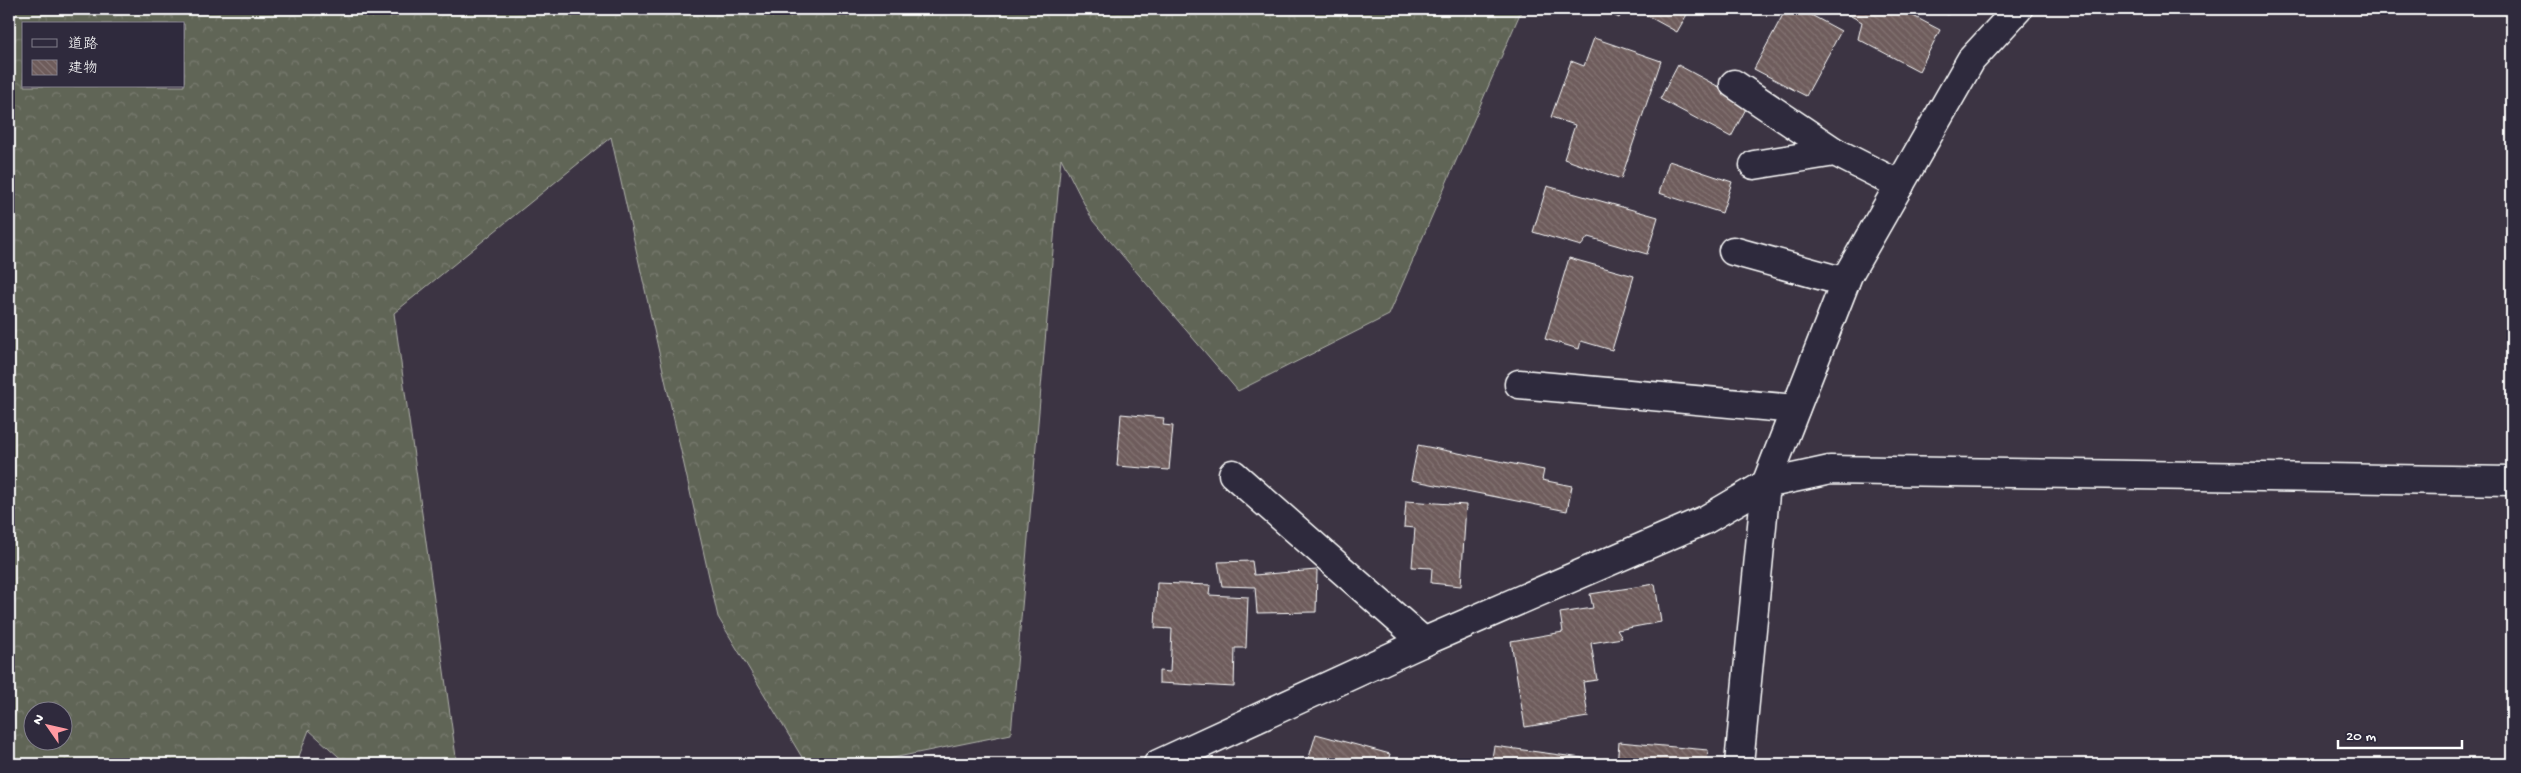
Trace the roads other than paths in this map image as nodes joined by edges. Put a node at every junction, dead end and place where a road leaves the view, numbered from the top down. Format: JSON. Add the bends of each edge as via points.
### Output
{"nodes":[{"id":1,"x":2018,"y":9,"type":"edge"},
{"id":2,"x":1734,"y":84,"type":"dead end"},
{"id":3,"x":1835,"y":152,"type":"junction"},
{"id":4,"x":1754,"y":164,"type":"dead end"},
{"id":5,"x":1900,"y":184,"type":"junction"},
{"id":6,"x":1733,"y":251,"type":"dead end"},
{"id":7,"x":1845,"y":282,"type":"junction"},
{"id":8,"x":1519,"y":384,"type":"dead end"},
{"id":9,"x":1795,"y":410,"type":"junction"},
{"id":10,"x":1232,"y":474,"type":"dead end"},
{"id":11,"x":2512,"y":481,"type":"edge"},
{"id":12,"x":1766,"y":484,"type":"junction"},
{"id":13,"x":1424,"y":642,"type":"junction"},
{"id":14,"x":1167,"y":760,"type":"edge"},
{"id":15,"x":1202,"y":764,"type":"edge"},
{"id":16,"x":1738,"y":764,"type":"edge"}],
"edges":[{"from":1,"to":5,"type":"street","via":[[1971,60]]},
{"from":2,"to":3,"type":"street"},
{"from":3,"to":4,"type":"street"},
{"from":3,"to":5,"type":"street"},
{"from":5,"to":7,"type":"street"},
{"from":6,"to":7,"type":"street"},
{"from":7,"to":9,"type":"street"},
{"from":8,"to":9,"type":"street"},
{"from":9,"to":12,"type":"street"},
{"from":10,"to":13,"type":"street"},
{"from":11,"to":12,"type":"street","via":[[1830,470]]},
{"from":12,"to":13,"type":"street","via":[[1705,520]]},
{"from":12,"to":16,"type":"street"},
{"from":13,"to":14,"type":"street"},
{"from":14,"to":15,"type":"street"}]}
